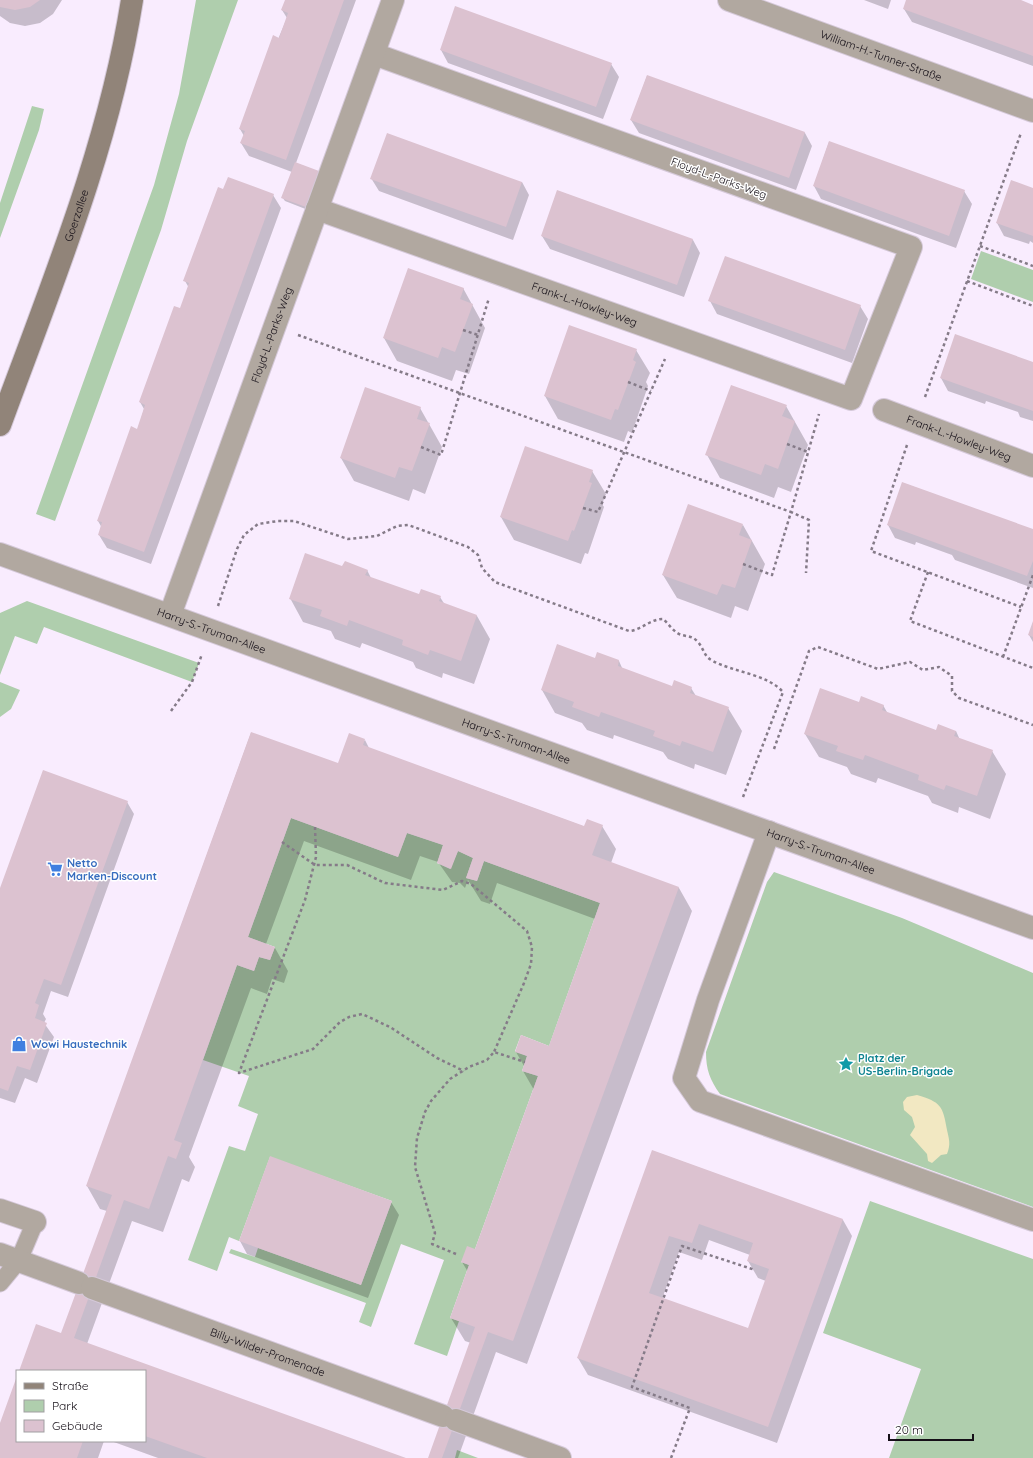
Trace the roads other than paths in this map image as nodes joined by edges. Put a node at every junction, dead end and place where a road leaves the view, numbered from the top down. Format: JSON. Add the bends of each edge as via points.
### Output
{"nodes":[{"id":1,"x":132,"y":0,"type":"edge"},
{"id":2,"x":393,"y":0,"type":"edge"},
{"id":3,"x":729,"y":0,"type":"edge"},
{"id":4,"x":374,"y":54,"type":"junction"},
{"id":5,"x":1033,"y":110,"type":"edge"},
{"id":6,"x":317,"y":209,"type":"junction"},
{"id":7,"x":851,"y":399,"type":"joint"},
{"id":8,"x":884,"y":410,"type":"dead end"},
{"id":9,"x":0,"y":425,"type":"edge"},
{"id":10,"x":1033,"y":466,"type":"edge"},
{"id":11,"x":0,"y":554,"type":"edge"},
{"id":12,"x":170,"y":615,"type":"junction"},
{"id":13,"x":769,"y":832,"type":"junction"},
{"id":14,"x":1033,"y":928,"type":"edge"},
{"id":15,"x":0,"y":1210,"type":"edge"},
{"id":16,"x":1033,"y":1220,"type":"edge"},
{"id":17,"x":35,"y":1222,"type":"joint"},
{"id":18,"x":9,"y":1257,"type":"edge"},
{"id":19,"x":0,"y":1284,"type":"edge"},
{"id":20,"x":560,"y":1458,"type":"edge"}],
"edges":[{"from":1,"to":9,"type":"main road","name":"Goerzallee","via":[[126,37],[96,159]]},
{"from":2,"to":4,"type":"street","name":"Floyd-L.-Parks-Weg"},
{"from":3,"to":5,"type":"street","name":"William-H.-Tunner-Straße"},
{"from":4,"to":6,"type":"street","name":"Floyd-L.-Parks-Weg"},
{"from":4,"to":7,"type":"street","name":"Floyd-L.-Parks-Weg","via":[[911,247]]},
{"from":6,"to":7,"type":"street","name":"Frank-L.-Howley-Weg"},
{"from":6,"to":12,"type":"street","name":"Floyd-L.-Parks-Weg"},
{"from":8,"to":10,"type":"street","name":"Frank-L.-Howley-Weg"},
{"from":11,"to":12,"type":"street","name":"Harry-S.-Truman-Allee"},
{"from":12,"to":13,"type":"street","name":"Harry-S.-Truman-Allee"},
{"from":13,"to":14,"type":"street","name":"Harry-S.-Truman-Allee"},
{"from":13,"to":16,"type":"street","via":[[708,1000],[684,1078],[700,1101]]},
{"from":15,"to":17,"type":"street"},
{"from":17,"to":18,"type":"lane"},
{"from":18,"to":19,"type":"lane"},
{"from":18,"to":20,"type":"street","name":"Billy-Wilder-Promenade"}]}
